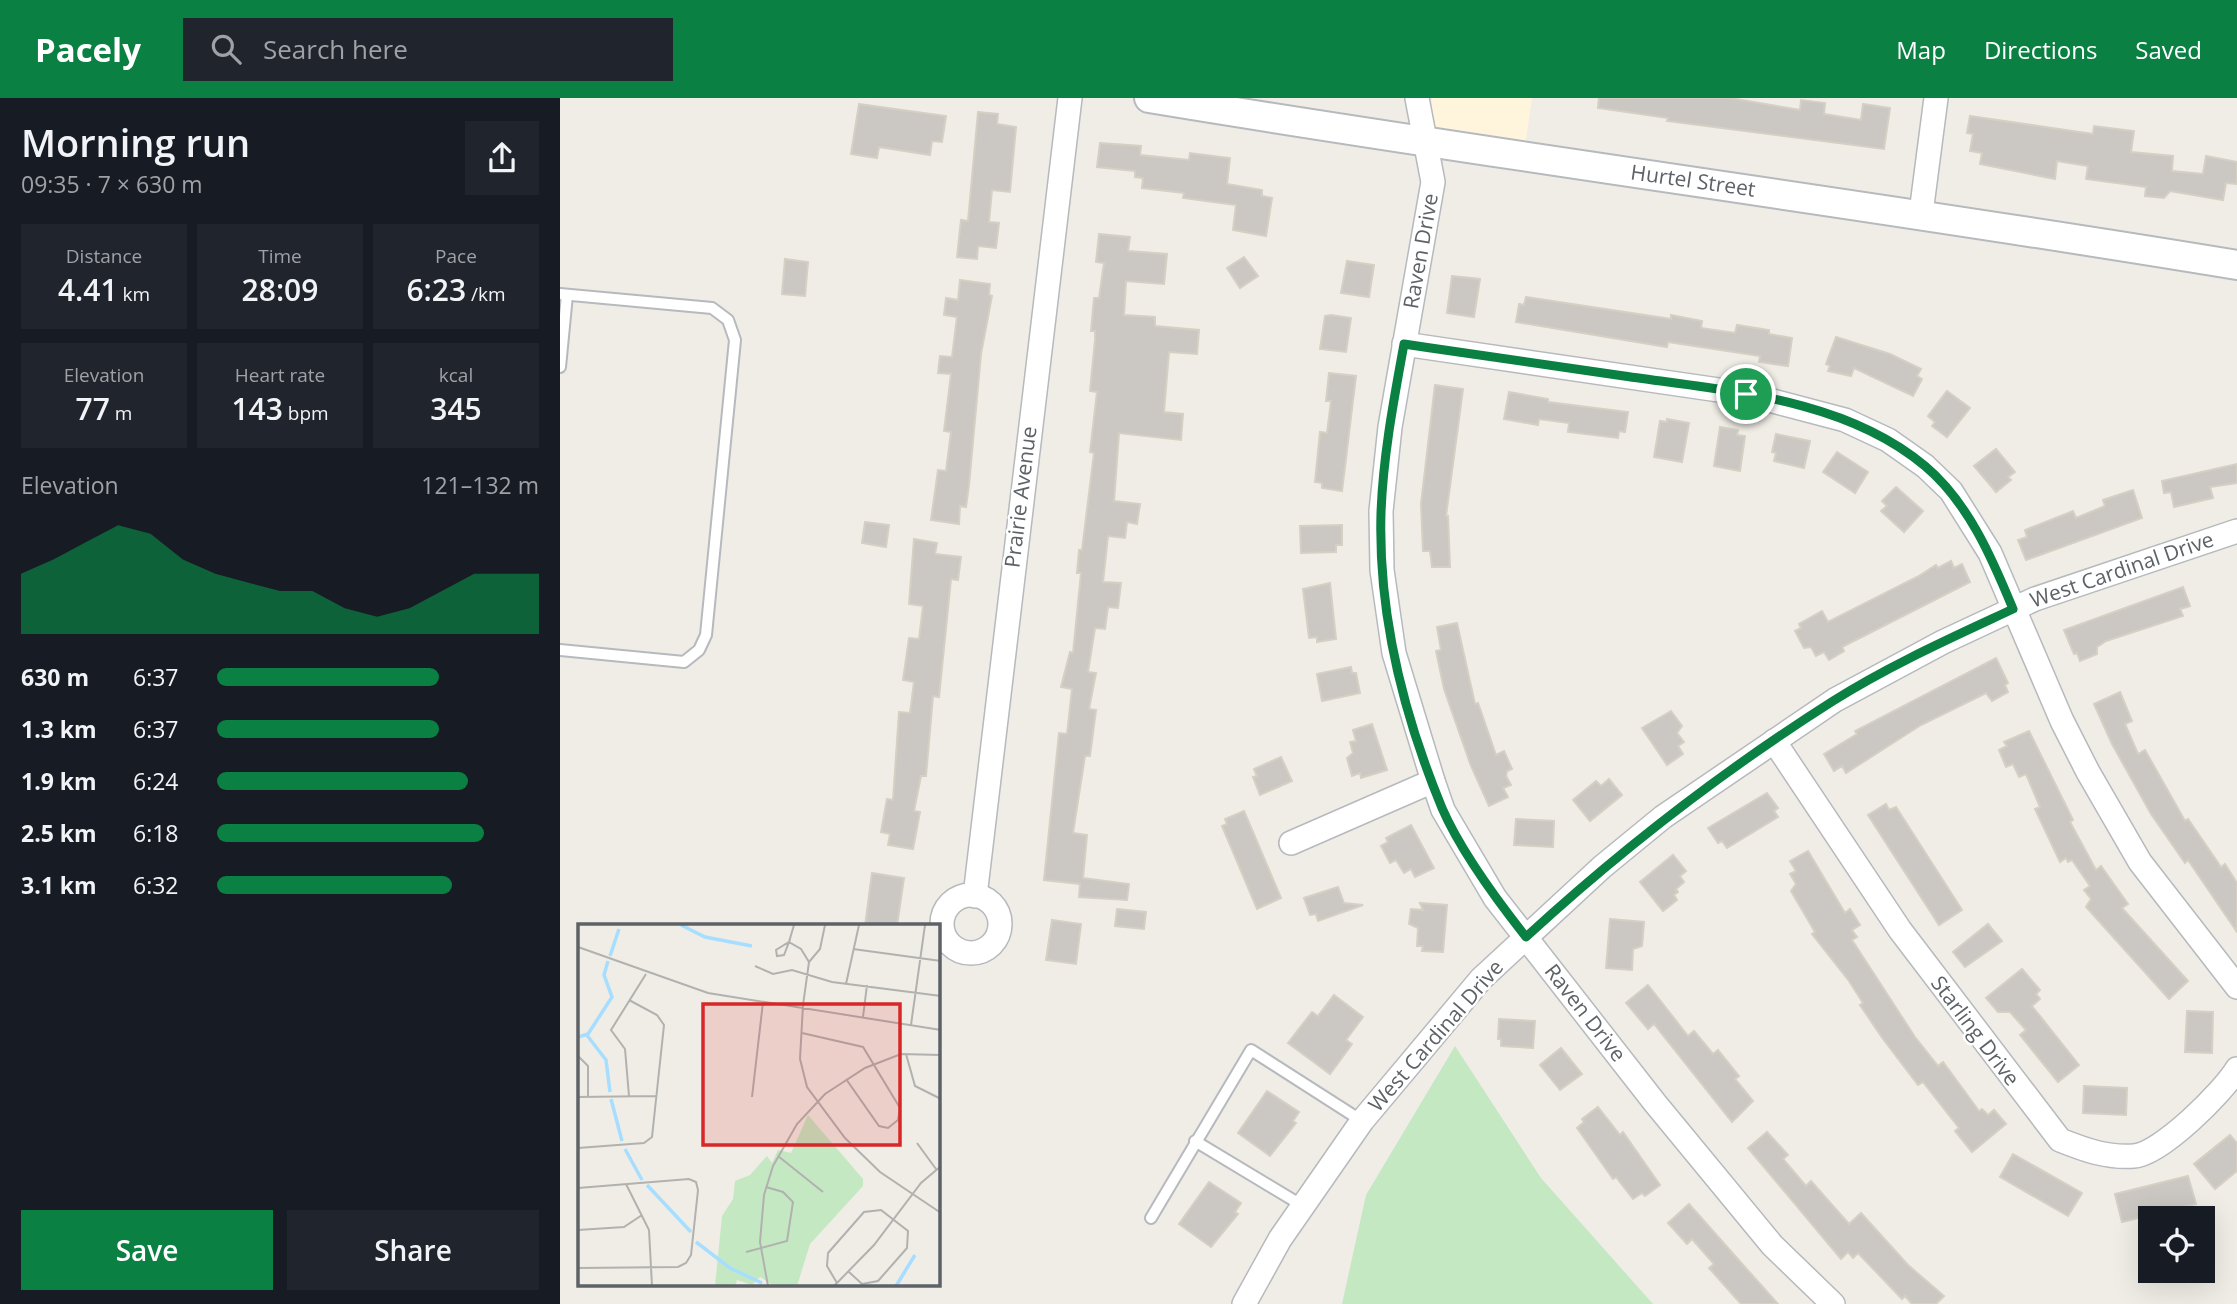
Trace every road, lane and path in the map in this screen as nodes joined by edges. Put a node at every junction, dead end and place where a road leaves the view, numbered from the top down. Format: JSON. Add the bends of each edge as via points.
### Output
{"nodes":[{"id":1,"x":1070,"y":98,"type":"edge"},
{"id":2,"x":1149,"y":98,"type":"edge"},
{"id":3,"x":1417,"y":98,"type":"edge"},
{"id":4,"x":1936,"y":98,"type":"edge"},
{"id":5,"x":1424,"y":144,"type":"junction"},
{"id":6,"x":1921,"y":213,"type":"junction"},
{"id":7,"x":2237,"y":265,"type":"edge"},
{"id":8,"x":564,"y":294,"type":"edge"},
{"id":9,"x":1404,"y":344,"type":"junction"},
{"id":10,"x":560,"y":367,"type":"edge"},
{"id":11,"x":2237,"y":531,"type":"edge"},
{"id":12,"x":2013,"y":609,"type":"junction"},
{"id":13,"x":560,"y":650,"type":"edge"},
{"id":14,"x":1774,"y":741,"type":"junction"},
{"id":15,"x":1433,"y":781,"type":"junction"},
{"id":16,"x":1291,"y":843,"type":"dead end"},
{"id":17,"x":975,"y":896,"type":"dead end"},
{"id":18,"x":1526,"y":937,"type":"junction"},
{"id":19,"x":2237,"y":987,"type":"edge"},
{"id":20,"x":2237,"y":1069,"type":"edge"},
{"id":21,"x":1362,"y":1121,"type":"junction"},
{"id":22,"x":1195,"y":1140,"type":"junction"},
{"id":23,"x":1303,"y":1206,"type":"junction"},
{"id":24,"x":1151,"y":1218,"type":"dead end"},
{"id":25,"x":1244,"y":1304,"type":"edge"},
{"id":26,"x":1833,"y":1304,"type":"edge"}],
"edges":[{"from":1,"to":17,"type":"street","name":"Prairie Avenue"},
{"from":2,"to":5,"type":"street","name":"Hurtel Street"},
{"from":3,"to":5,"type":"street","name":"Raven Drive"},
{"from":4,"to":6,"type":"street"},
{"from":5,"to":6,"type":"street","name":"Hurtel Street"},
{"from":5,"to":9,"type":"street","name":"Raven Drive","via":[[1433,182]]},
{"from":6,"to":7,"type":"street","name":"Hurtel Street"},
{"from":8,"to":10,"type":"lane"},
{"from":8,"to":13,"type":"lane","via":[[712,308],[728,320],[735,340],[706,635],[699,650],[684,662]]},
{"from":9,"to":12,"type":"street","via":[[1746,394],[1845,420],[1888,440],[1951,491],[1990,553]]},
{"from":9,"to":15,"type":"street","name":"Raven Drive","via":[[1381,511],[1382,570],[1394,653]]},
{"from":11,"to":12,"type":"street","name":"West Cardinal Drive"},
{"from":12,"to":14,"type":"street","name":"West Cardinal Drive","via":[[1835,700]]},
{"from":12,"to":19,"type":"street","via":[[2062,722],[2140,862]]},
{"from":14,"to":18,"type":"street","name":"West Cardinal Drive","via":[[1664,817]]},
{"from":14,"to":20,"type":"street","name":"Starling Drive","via":[[1900,930],[2060,1140],[2097,1155],[2137,1156],[2172,1136],[2225,1089]]},
{"from":15,"to":16,"type":"street"},
{"from":15,"to":18,"type":"street","name":"Raven Drive","via":[[1443,810],[1489,887]]},
{"from":18,"to":21,"type":"street","name":"West Cardinal Drive","via":[[1481,979]]},
{"from":18,"to":26,"type":"street","name":"Raven Drive","via":[[1772,1245]]},
{"from":21,"to":22,"type":"lane","via":[[1251,1050]]},
{"from":21,"to":23,"type":"street","name":"West Cardinal Drive"},
{"from":22,"to":23,"type":"lane"},
{"from":22,"to":24,"type":"lane"},
{"from":23,"to":25,"type":"street","name":"West Cardinal Drive"}]}
